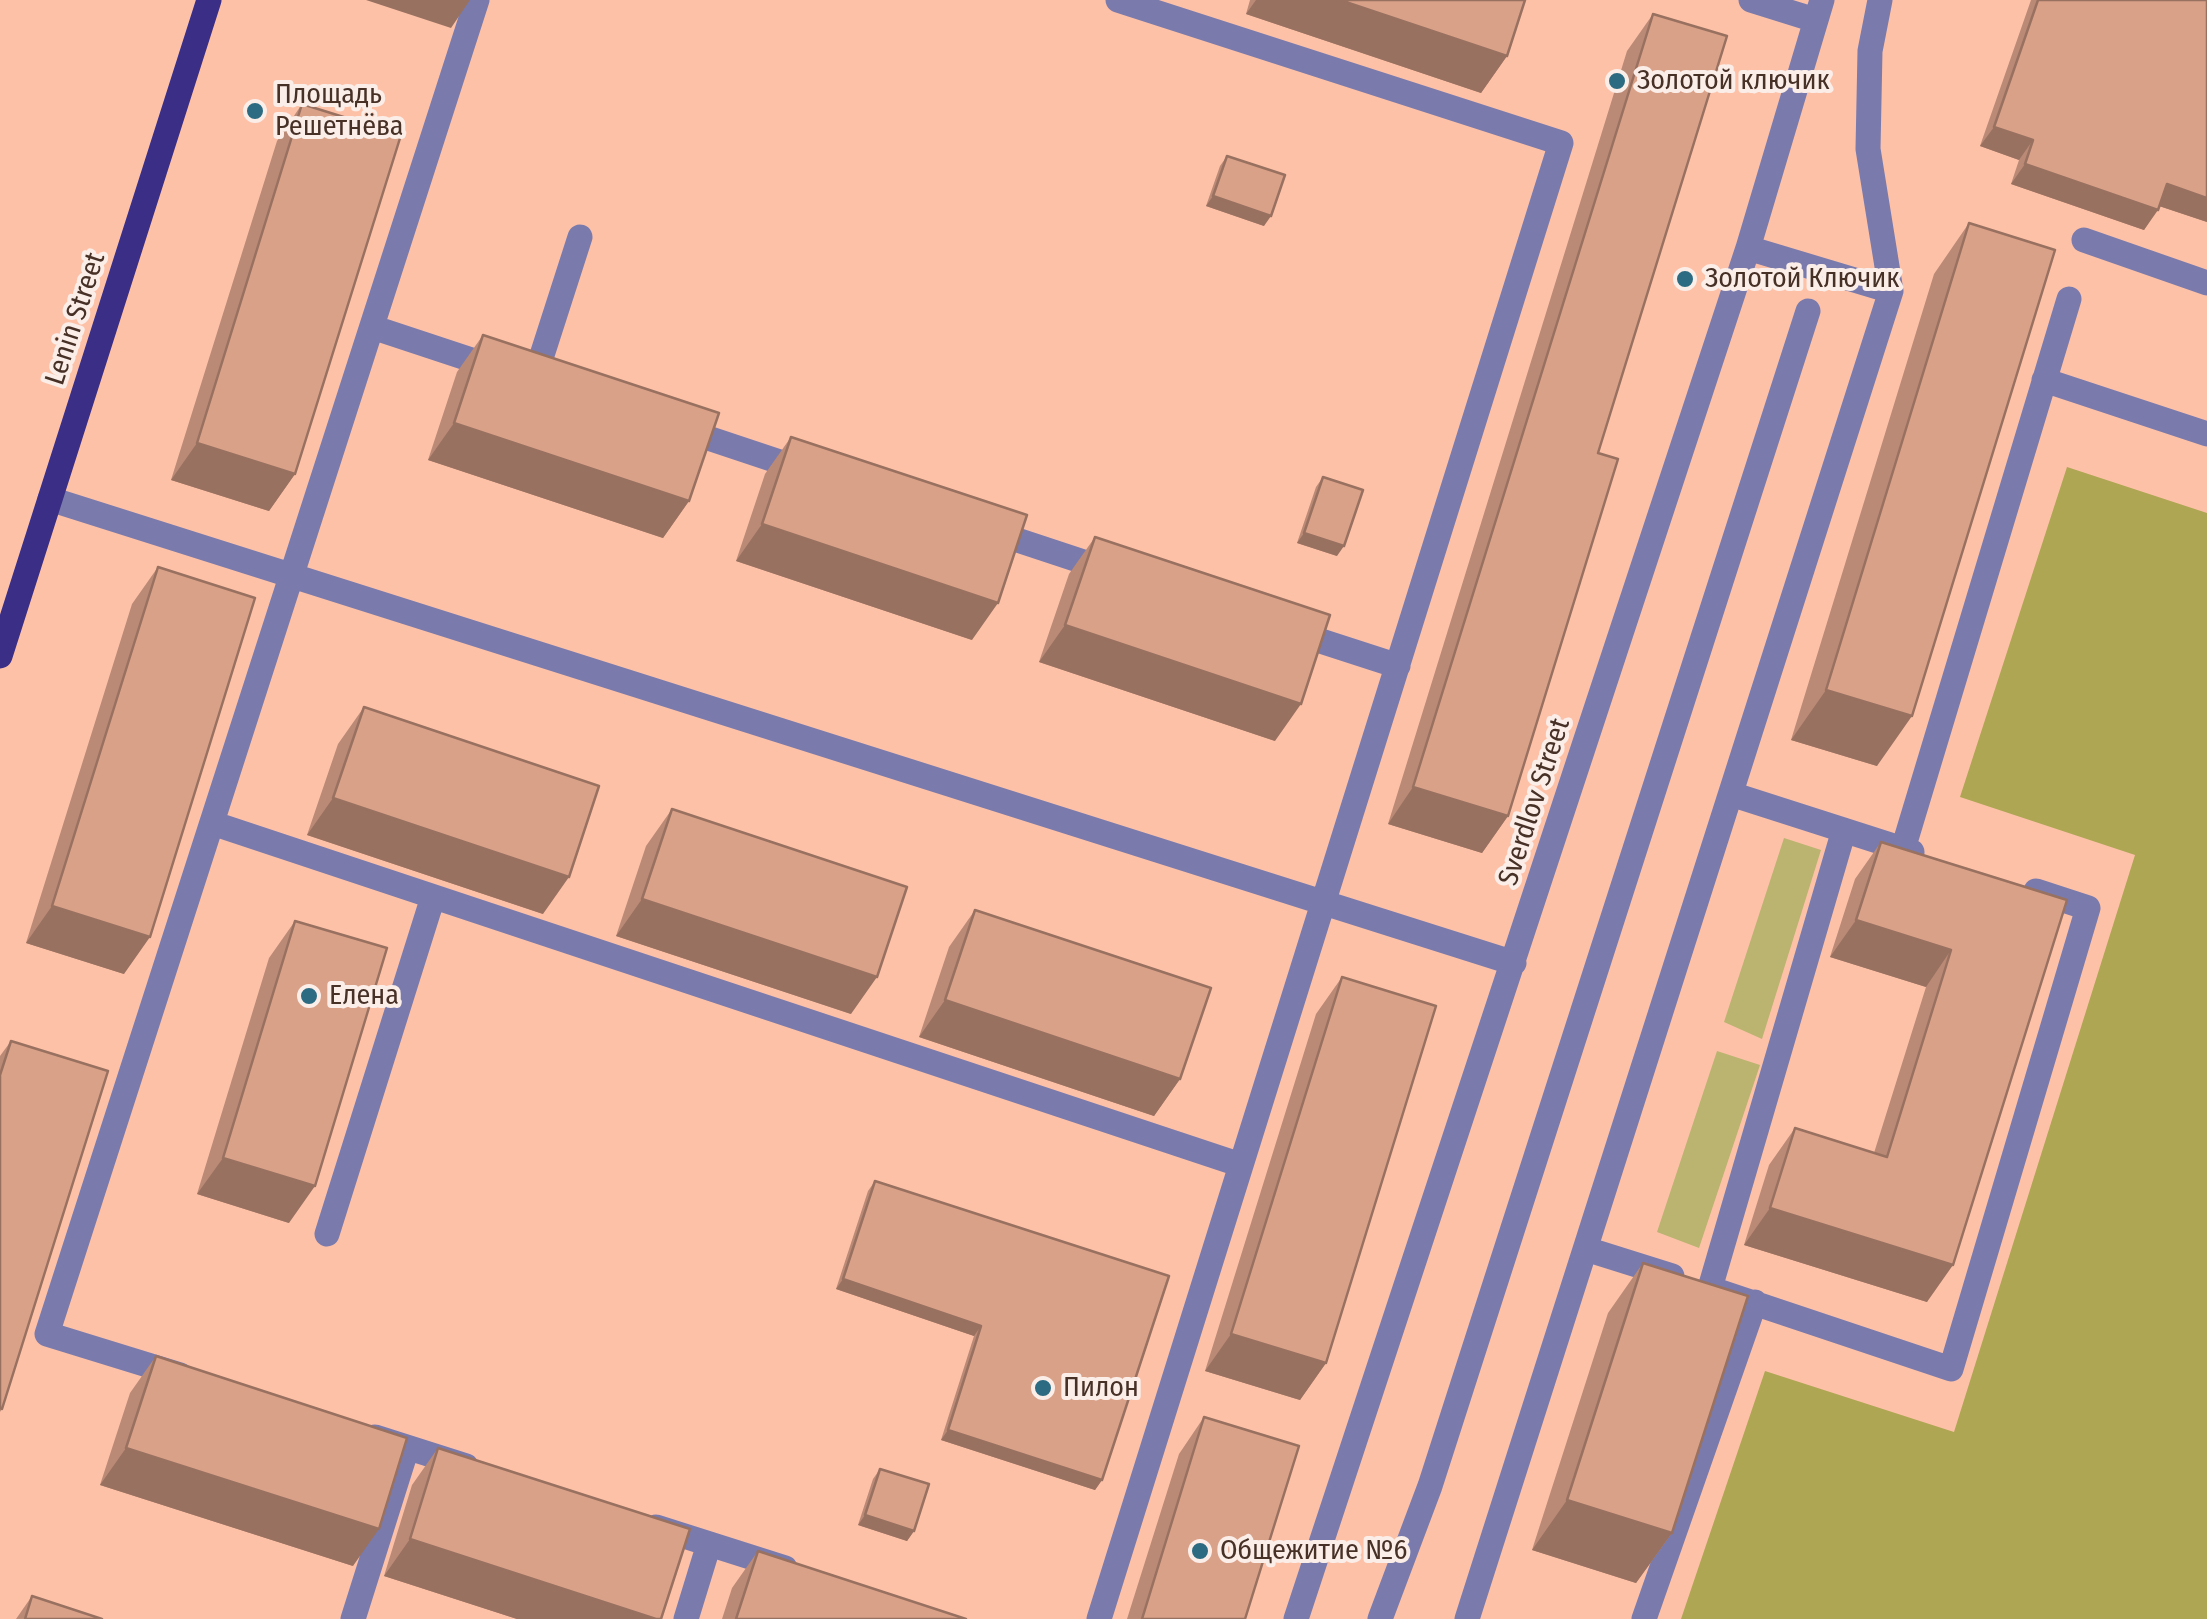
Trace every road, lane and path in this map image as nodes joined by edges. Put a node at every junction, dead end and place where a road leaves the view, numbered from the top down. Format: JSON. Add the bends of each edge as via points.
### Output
{"nodes":[{"id":1,"x":209,"y":0,"type":"edge"},
{"id":2,"x":478,"y":0,"type":"edge"},
{"id":3,"x":1118,"y":0,"type":"edge"},
{"id":4,"x":1752,"y":0,"type":"edge"},
{"id":5,"x":1880,"y":0,"type":"edge"},
{"id":6,"x":1819,"y":10,"type":"edge"},
{"id":7,"x":1195,"y":12,"type":"edge"},
{"id":8,"x":580,"y":236,"type":"dead end"},
{"id":9,"x":2084,"y":240,"type":"dead end"},
{"id":10,"x":1748,"y":248,"type":"junction"},
{"id":11,"x":2207,"y":283,"type":"edge"},
{"id":12,"x":1891,"y":291,"type":"junction"},
{"id":13,"x":2069,"y":299,"type":"dead end"},
{"id":14,"x":1808,"y":311,"type":"dead end"},
{"id":15,"x":372,"y":327,"type":"junction"},
{"id":16,"x":2044,"y":380,"type":"junction"},
{"id":17,"x":664,"y":423,"type":"edge"},
{"id":18,"x":2207,"y":434,"type":"edge"},
{"id":19,"x":828,"y":478,"type":"edge"},
{"id":20,"x":50,"y":499,"type":"junction"},
{"id":21,"x":971,"y":525,"type":"edge"},
{"id":22,"x":292,"y":575,"type":"junction"},
{"id":23,"x":1136,"y":580,"type":"edge"},
{"id":24,"x":1267,"y":623,"type":"edge"},
{"id":25,"x":0,"y":656,"type":"edge"},
{"id":26,"x":1398,"y":666,"type":"junction"},
{"id":27,"x":1731,"y":794,"type":"junction"},
{"id":28,"x":212,"y":823,"type":"junction"},
{"id":29,"x":1844,"y":830,"type":"junction"},
{"id":30,"x":1904,"y":849,"type":"junction"},
{"id":31,"x":1936,"y":860,"type":"edge"},
{"id":32,"x":2020,"y":886,"type":"edge"},
{"id":33,"x":434,"y":896,"type":"junction"},
{"id":34,"x":1323,"y":903,"type":"junction"},
{"id":35,"x":1514,"y":963,"type":"junction"},
{"id":36,"x":1241,"y":1164,"type":"junction"},
{"id":37,"x":327,"y":1234,"type":"dead end"},
{"id":38,"x":1586,"y":1248,"type":"junction"},
{"id":39,"x":1710,"y":1288,"type":"junction"},
{"id":40,"x":1754,"y":1302,"type":"junction"},
{"id":41,"x":200,"y":1382,"type":"edge"},
{"id":42,"x":351,"y":1430,"type":"edge"},
{"id":43,"x":407,"y":1448,"type":"junction"},
{"id":44,"x":483,"y":1472,"type":"edge"},
{"id":45,"x":634,"y":1520,"type":"edge"},
{"id":46,"x":710,"y":1544,"type":"junction"},
{"id":47,"x":815,"y":1578,"type":"edge"},
{"id":48,"x":353,"y":1619,"type":"edge"},
{"id":49,"x":686,"y":1619,"type":"edge"},
{"id":50,"x":1098,"y":1619,"type":"edge"},
{"id":51,"x":1296,"y":1619,"type":"edge"},
{"id":52,"x":1380,"y":1619,"type":"edge"},
{"id":53,"x":1467,"y":1619,"type":"edge"},
{"id":54,"x":1644,"y":1619,"type":"edge"}],
"edges":[{"from":1,"to":20,"type":"main road","name":"Lenin Street"},
{"from":2,"to":15,"type":"street"},
{"from":3,"to":7,"type":"street"},
{"from":4,"to":6,"type":"street"},
{"from":5,"to":12,"type":"street","via":[[1870,51],[1868,149]]},
{"from":6,"to":10,"type":"street","name":"Sverdlov Street"},
{"from":7,"to":26,"type":"street","via":[[1561,143]]},
{"from":8,"to":15,"type":"street","via":[[543,383]]},
{"from":9,"to":11,"type":"street"},
{"from":10,"to":12,"type":"street"},
{"from":10,"to":35,"type":"street","name":"Sverdlov Street"},
{"from":12,"to":27,"type":"street"},
{"from":13,"to":16,"type":"street"},
{"from":14,"to":52,"type":"street","via":[[1436,1467]]},
{"from":15,"to":22,"type":"street"},
{"from":16,"to":18,"type":"street"},
{"from":16,"to":30,"type":"street"},
{"from":17,"to":19,"type":"street"},
{"from":20,"to":22,"type":"street"},
{"from":20,"to":25,"type":"main road","name":"Lenin Street"},
{"from":21,"to":23,"type":"street"},
{"from":22,"to":28,"type":"street"},
{"from":22,"to":34,"type":"street"},
{"from":24,"to":26,"type":"street"},
{"from":26,"to":34,"type":"street"},
{"from":27,"to":29,"type":"street"},
{"from":27,"to":38,"type":"street"},
{"from":28,"to":33,"type":"street"},
{"from":28,"to":41,"type":"street","via":[[47,1334]]},
{"from":29,"to":30,"type":"street"},
{"from":29,"to":39,"type":"street"},
{"from":30,"to":31,"type":"street"},
{"from":32,"to":40,"type":"street","via":[[2088,908],[1951,1369]]},
{"from":33,"to":36,"type":"street"},
{"from":33,"to":37,"type":"street"},
{"from":34,"to":35,"type":"street"},
{"from":34,"to":36,"type":"street"},
{"from":35,"to":51,"type":"street","name":"Sverdlov Street"},
{"from":36,"to":50,"type":"street"},
{"from":38,"to":39,"type":"street"},
{"from":38,"to":53,"type":"street"},
{"from":39,"to":40,"type":"street"},
{"from":40,"to":54,"type":"street"},
{"from":42,"to":43,"type":"street"},
{"from":43,"to":44,"type":"street"},
{"from":43,"to":48,"type":"street"},
{"from":45,"to":46,"type":"street"},
{"from":46,"to":47,"type":"street"},
{"from":46,"to":49,"type":"street"}]}
